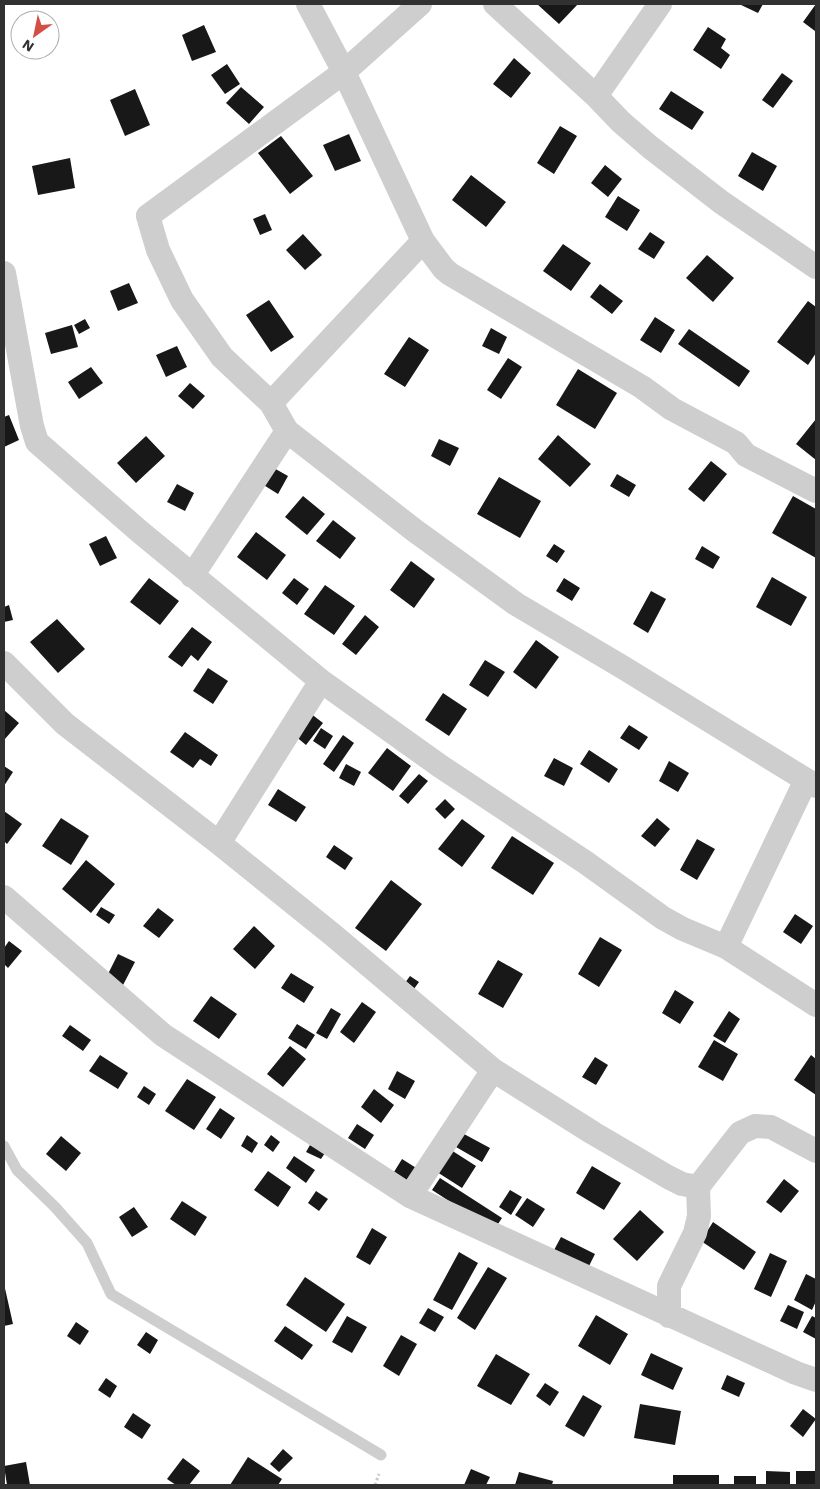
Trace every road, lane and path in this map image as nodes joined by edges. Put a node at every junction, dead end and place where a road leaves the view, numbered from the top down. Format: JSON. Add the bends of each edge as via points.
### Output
{"nodes":[{"id":1,"x":308,"y":4,"type":"edge"},
{"id":2,"x":420,"y":4,"type":"edge"},
{"id":3,"x":495,"y":4,"type":"edge"},
{"id":4,"x":660,"y":4,"type":"edge"},
{"id":5,"x":344,"y":72,"type":"junction"},
{"id":6,"x":596,"y":96,"type":"junction"},
{"id":7,"x":423,"y":241,"type":"junction"},
{"id":8,"x":816,"y":267,"type":"edge"},
{"id":9,"x":4,"y":273,"type":"edge"},
{"id":10,"x":271,"y":403,"type":"junction"},
{"id":11,"x":287,"y":431,"type":"junction"},
{"id":12,"x":816,"y":491,"type":"edge"},
{"id":13,"x":192,"y":576,"type":"junction"},
{"id":14,"x":4,"y":663,"type":"edge"},
{"id":15,"x":321,"y":681,"type":"junction"},
{"id":16,"x":813,"y":783,"type":"edge"},
{"id":17,"x":219,"y":843,"type":"junction"},
{"id":18,"x":4,"y":897,"type":"edge"},
{"id":19,"x":726,"y":946,"type":"junction"},
{"id":20,"x":816,"y":1005,"type":"edge"},
{"id":21,"x":493,"y":1070,"type":"junction"},
{"id":22,"x":4,"y":1146,"type":"edge"},
{"id":23,"x":816,"y":1151,"type":"edge"},
{"id":24,"x":698,"y":1187,"type":"junction"},
{"id":25,"x":410,"y":1196,"type":"junction"},
{"id":26,"x":669,"y":1316,"type":"junction"},
{"id":27,"x":816,"y":1380,"type":"edge"},
{"id":28,"x":380,"y":1456,"type":"dead end"}],
"edges":[{"from":1,"to":5,"type":"street"},
{"from":2,"to":5,"type":"street"},
{"from":3,"to":6,"type":"street"},
{"from":4,"to":6,"type":"street"},
{"from":5,"to":7,"type":"street"},
{"from":5,"to":10,"type":"street","via":[[148,216],[158,250],[182,300],[222,356]]},
{"from":6,"to":8,"type":"street","via":[[650,147],[721,202]]},
{"from":7,"to":10,"type":"street"},
{"from":7,"to":12,"type":"street","via":[[450,274],[642,387],[672,409],[736,442],[746,455]]},
{"from":9,"to":13,"type":"street","via":[[37,442]]},
{"from":10,"to":11,"type":"street"},
{"from":11,"to":13,"type":"street"},
{"from":11,"to":16,"type":"street","via":[[516,604]]},
{"from":13,"to":15,"type":"street"},
{"from":14,"to":17,"type":"street","via":[[65,724]]},
{"from":15,"to":17,"type":"street"},
{"from":15,"to":19,"type":"street","via":[[664,918]]},
{"from":16,"to":19,"type":"street"},
{"from":17,"to":21,"type":"street"},
{"from":18,"to":25,"type":"street","via":[[163,1034]]},
{"from":19,"to":20,"type":"street"},
{"from":21,"to":24,"type":"street","via":[[668,1178]]},
{"from":21,"to":25,"type":"street"},
{"from":22,"to":28,"type":"lane","via":[[17,1170],[86,1243],[111,1294]]},
{"from":23,"to":24,"type":"street","via":[[771,1127],[755,1126],[740,1133]]},
{"from":24,"to":26,"type":"street","via":[[699,1216],[695,1233],[669,1286]]},
{"from":25,"to":26,"type":"street"},
{"from":26,"to":27,"type":"street"}]}
